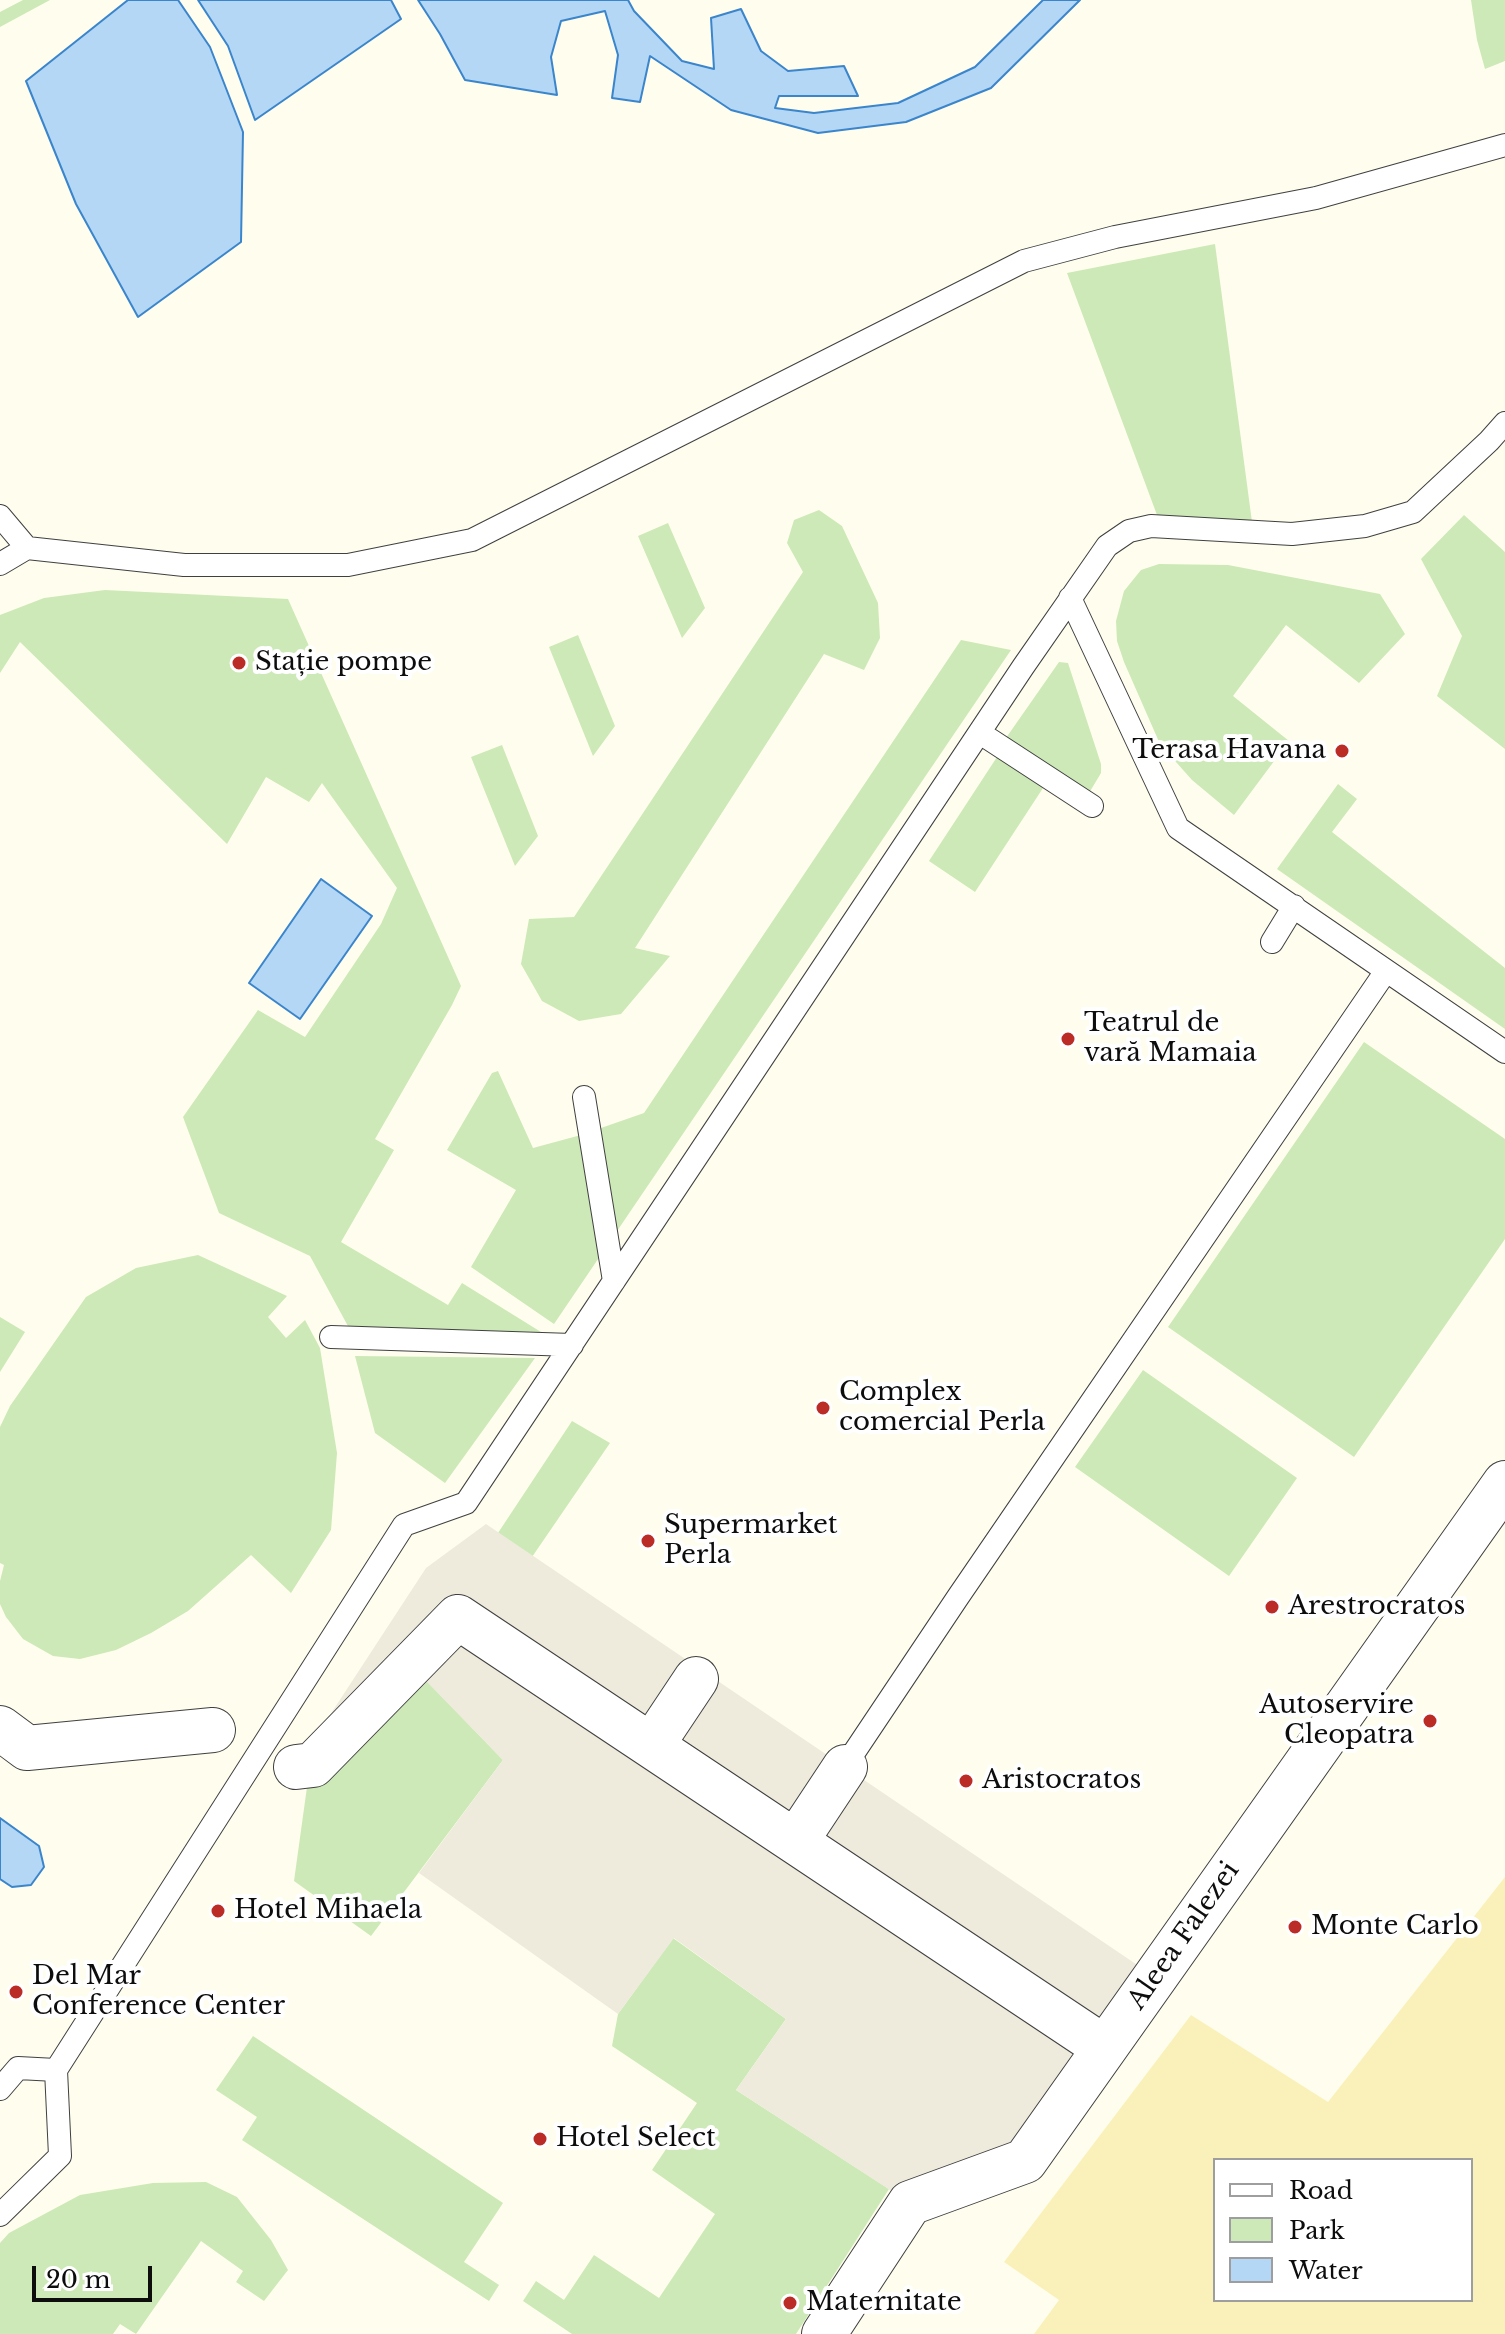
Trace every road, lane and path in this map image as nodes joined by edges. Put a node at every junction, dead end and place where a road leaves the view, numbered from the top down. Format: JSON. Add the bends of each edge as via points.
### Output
{"nodes":[{"id":1,"x":1505,"y":145,"type":"edge"},
{"id":2,"x":1505,"y":423,"type":"edge"},
{"id":3,"x":0,"y":516,"type":"edge"},
{"id":4,"x":27,"y":548,"type":"junction"},
{"id":5,"x":0,"y":564,"type":"edge"},
{"id":6,"x":1070,"y":598,"type":"junction"},
{"id":7,"x":980,"y":733,"type":"junction"},
{"id":8,"x":1092,"y":806,"type":"dead end"},
{"id":9,"x":1294,"y":906,"type":"junction"},
{"id":10,"x":1272,"y":942,"type":"dead end"},
{"id":11,"x":1386,"y":971,"type":"junction"},
{"id":12,"x":1505,"y":1052,"type":"edge"},
{"id":13,"x":584,"y":1097,"type":"dead end"},
{"id":14,"x":614,"y":1281,"type":"junction"},
{"id":15,"x":331,"y":1337,"type":"dead end"},
{"id":16,"x":572,"y":1345,"type":"junction"},
{"id":17,"x":1505,"y":1483,"type":"edge"},
{"id":18,"x":696,"y":1679,"type":"dead end"},
{"id":19,"x":0,"y":1728,"type":"edge"},
{"id":20,"x":213,"y":1730,"type":"dead end"},
{"id":21,"x":652,"y":1745,"type":"junction"},
{"id":22,"x":850,"y":1759,"type":"joint"},
{"id":23,"x":296,"y":1767,"type":"dead end"},
{"id":24,"x":796,"y":1841,"type":"junction"},
{"id":25,"x":1105,"y":2048,"type":"junction"},
{"id":26,"x":56,"y":2070,"type":"junction"},
{"id":27,"x":0,"y":2089,"type":"edge"},
{"id":28,"x":0,"y":2215,"type":"edge"},
{"id":29,"x":824,"y":2334,"type":"edge"}],
"edges":[{"from":1,"to":4,"type":"lane","via":[[1316,198],[1115,237],[1024,261],[472,540],[348,565],[184,565]]},
{"from":2,"to":6,"type":"lane","via":[[1413,512],[1365,526],[1292,534],[1151,526],[1129,531],[1107,546]]},
{"from":3,"to":4,"type":"lane"},
{"from":4,"to":5,"type":"lane"},
{"from":6,"to":7,"type":"lane"},
{"from":6,"to":9,"type":"lane","via":[[1178,828]]},
{"from":7,"to":8,"type":"lane"},
{"from":7,"to":14,"type":"lane"},
{"from":9,"to":10,"type":"lane"},
{"from":9,"to":11,"type":"lane"},
{"from":11,"to":12,"type":"lane"},
{"from":11,"to":22,"type":"lane"},
{"from":13,"to":14,"type":"lane"},
{"from":14,"to":16,"type":"lane"},
{"from":15,"to":16,"type":"lane"},
{"from":16,"to":26,"type":"lane","via":[[466,1503],[404,1525]]},
{"from":17,"to":25,"type":"street","name":"Aleea Falezei"},
{"from":18,"to":21,"type":"street"},
{"from":19,"to":20,"type":"street","via":[[27,1748]]},
{"from":21,"to":23,"type":"street","via":[[458,1617],[313,1765]]},
{"from":21,"to":24,"type":"street"},
{"from":22,"to":24,"type":"street"},
{"from":24,"to":25,"type":"street"},
{"from":25,"to":29,"type":"street","name":"Aleea Falezei","via":[[1025,2161],[910,2203]]},
{"from":26,"to":27,"type":"lane","via":[[18,2068]]},
{"from":26,"to":28,"type":"lane","via":[[60,2156]]}]}
